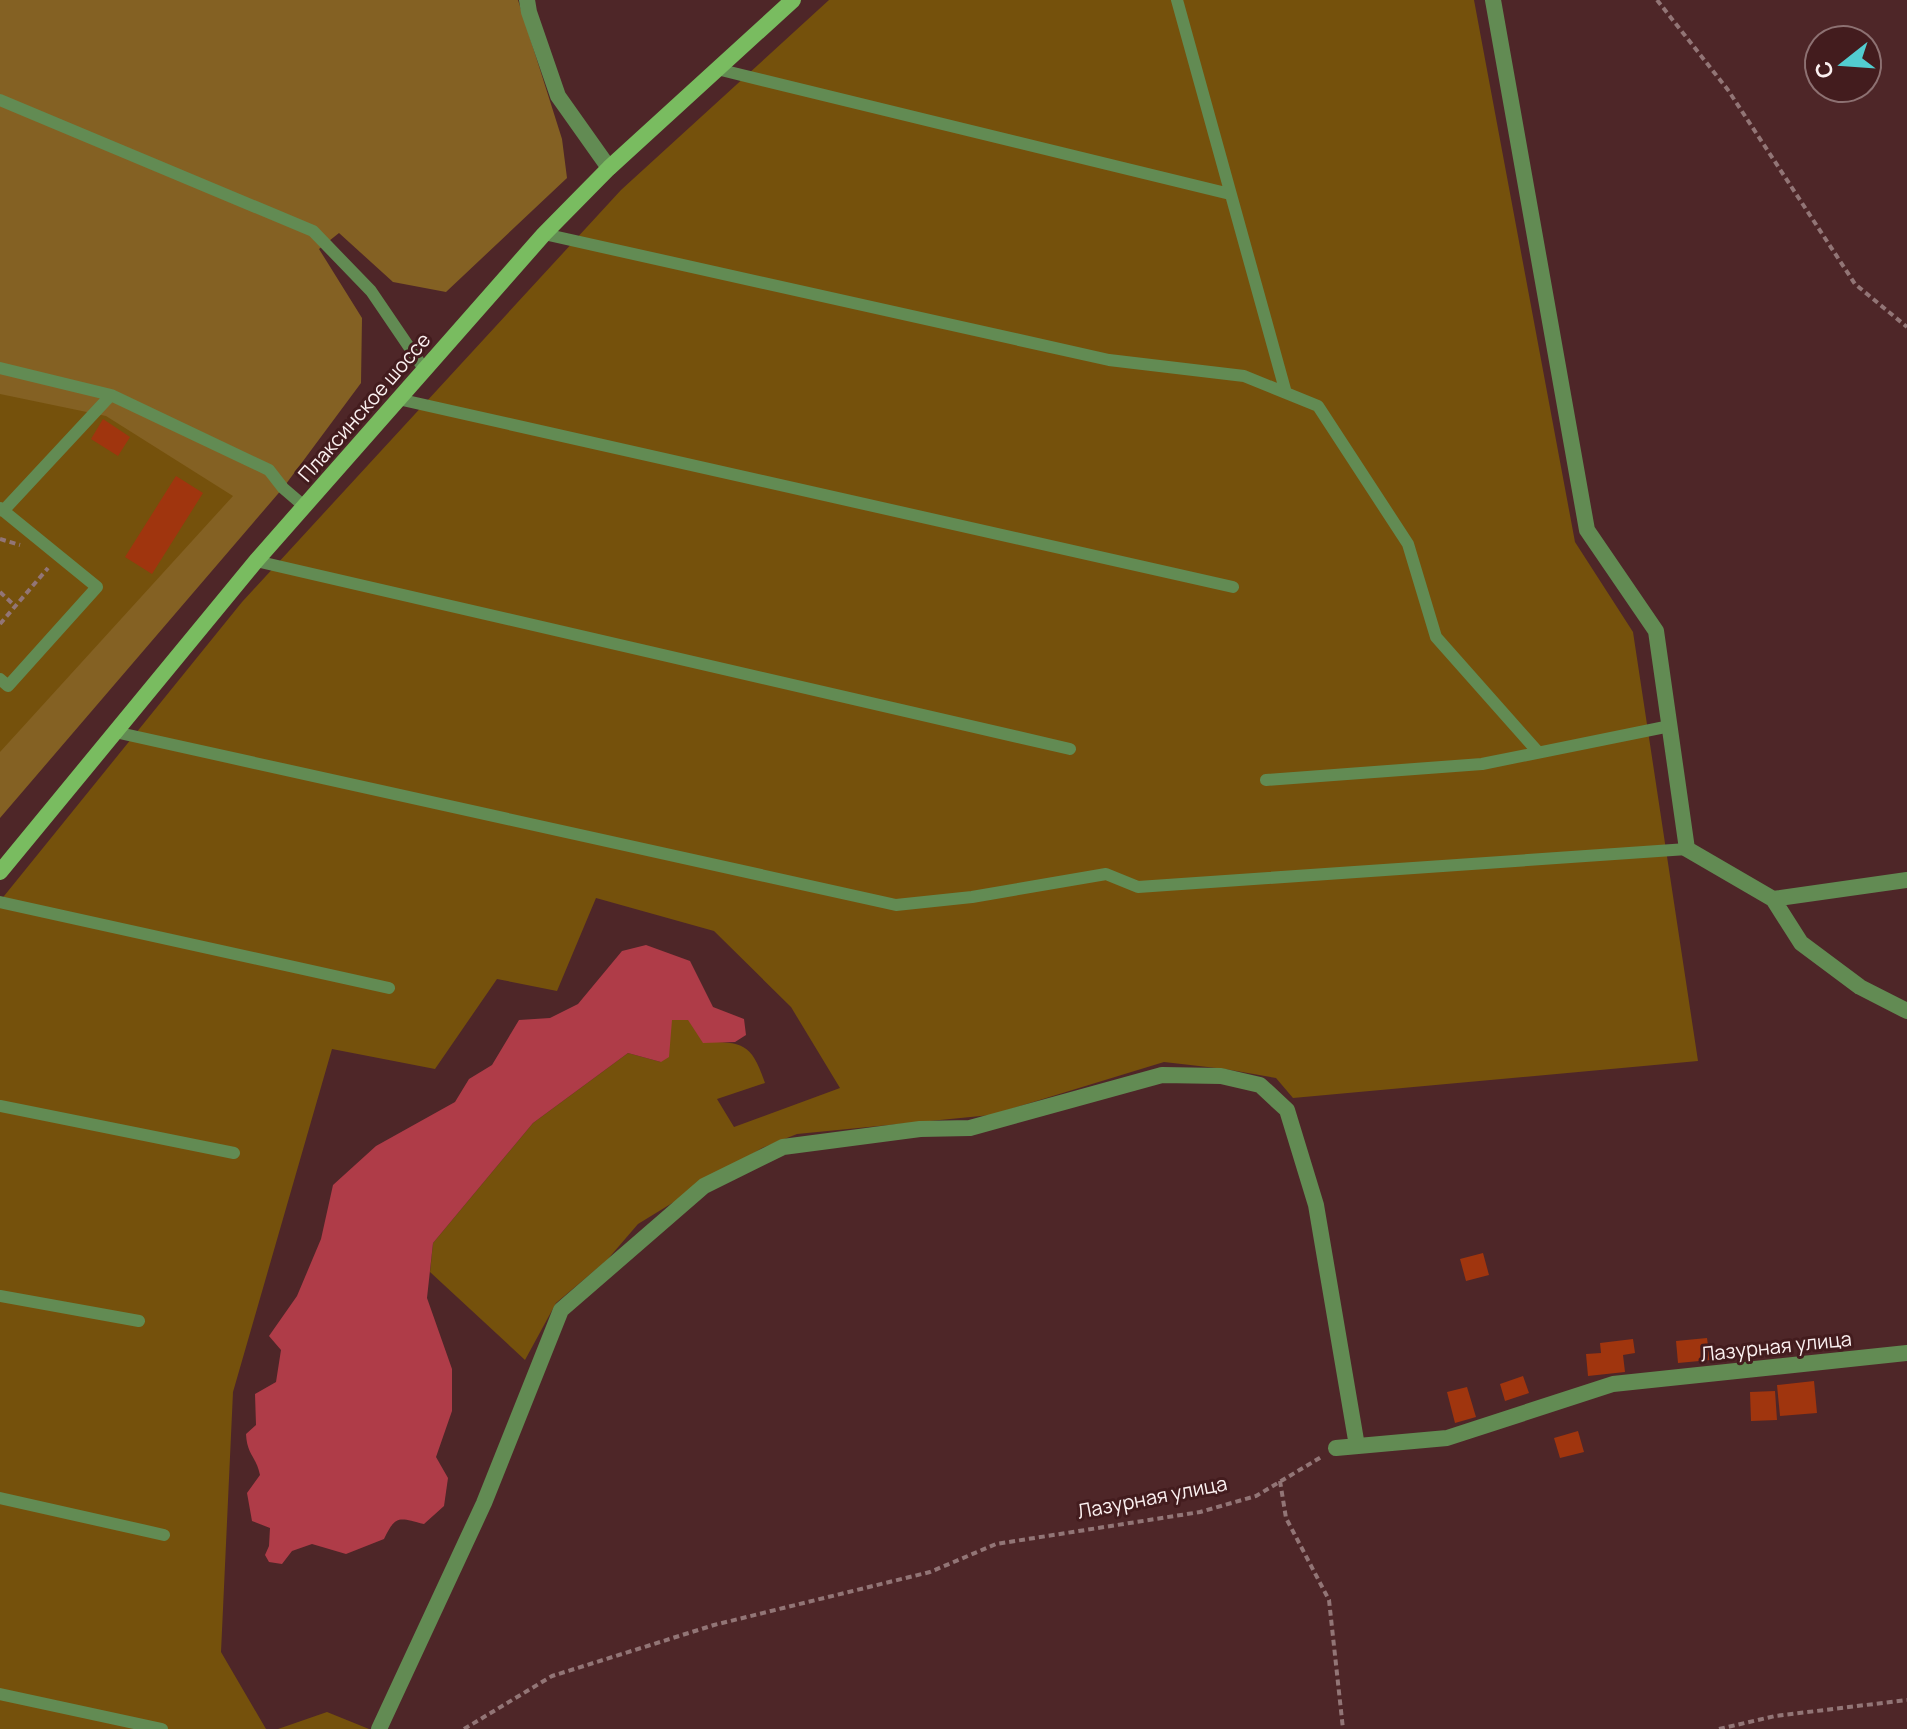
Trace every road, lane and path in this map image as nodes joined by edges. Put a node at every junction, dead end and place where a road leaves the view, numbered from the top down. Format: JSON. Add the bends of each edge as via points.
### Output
{"nodes":[{"id":1,"x":527,"y":0,"type":"edge"},
{"id":2,"x":793,"y":0,"type":"edge"},
{"id":3,"x":1177,"y":0,"type":"edge"},
{"id":4,"x":1493,"y":0,"type":"edge"},
{"id":5,"x":1657,"y":0,"type":"edge"},
{"id":6,"x":717,"y":69,"type":"junction"},
{"id":7,"x":0,"y":100,"type":"edge"},
{"id":8,"x":609,"y":168,"type":"junction"},
{"id":9,"x":1230,"y":194,"type":"junction"},
{"id":10,"x":544,"y":234,"type":"junction"},
{"id":11,"x":1907,"y":327,"type":"edge"},
{"id":12,"x":0,"y":368,"type":"edge"},
{"id":13,"x":424,"y":369,"type":"junction"},
{"id":14,"x":1286,"y":393,"type":"junction"},
{"id":15,"x":111,"y":395,"type":"junction"},
{"id":16,"x":398,"y":399,"type":"junction"},
{"id":17,"x":304,"y":506,"type":"junction"},
{"id":18,"x":2,"y":510,"type":"edge"},
{"id":19,"x":9,"y":532,"type":"dead end"},
{"id":20,"x":0,"y":539,"type":"edge"},
{"id":21,"x":256,"y":561,"type":"junction"},
{"id":22,"x":49,"y":566,"type":"dead end"},
{"id":23,"x":1233,"y":587,"type":"dead end"},
{"id":24,"x":0,"y":592,"type":"edge"},
{"id":25,"x":15,"y":606,"type":"junction"},
{"id":26,"x":0,"y":624,"type":"edge"},
{"id":27,"x":0,"y":679,"type":"edge"},
{"id":28,"x":1670,"y":726,"type":"junction"},
{"id":29,"x":115,"y":732,"type":"junction"},
{"id":30,"x":1070,"y":749,"type":"dead end"},
{"id":31,"x":1538,"y":752,"type":"junction"},
{"id":32,"x":1266,"y":780,"type":"dead end"},
{"id":33,"x":1687,"y":849,"type":"junction"},
{"id":34,"x":0,"y":872,"type":"edge"},
{"id":35,"x":1907,"y":880,"type":"edge"},
{"id":36,"x":1773,"y":899,"type":"junction"},
{"id":37,"x":0,"y":902,"type":"edge"},
{"id":38,"x":389,"y":988,"type":"dead end"},
{"id":39,"x":1907,"y":1011,"type":"edge"},
{"id":40,"x":0,"y":1106,"type":"edge"},
{"id":41,"x":234,"y":1153,"type":"dead end"},
{"id":42,"x":0,"y":1296,"type":"edge"},
{"id":43,"x":139,"y":1321,"type":"dead end"},
{"id":44,"x":1907,"y":1353,"type":"edge"},
{"id":45,"x":1357,"y":1446,"type":"junction"},
{"id":46,"x":1336,"y":1448,"type":"joint"},
{"id":47,"x":1280,"y":1481,"type":"junction"},
{"id":48,"x":0,"y":1498,"type":"edge"},
{"id":49,"x":164,"y":1535,"type":"dead end"},
{"id":50,"x":0,"y":1694,"type":"edge"},
{"id":51,"x":1907,"y":1700,"type":"edge"},
{"id":52,"x":162,"y":1729,"type":"edge"},
{"id":53,"x":379,"y":1729,"type":"edge"},
{"id":54,"x":464,"y":1729,"type":"edge"},
{"id":55,"x":1343,"y":1729,"type":"edge"},
{"id":56,"x":1719,"y":1729,"type":"edge"}],
"edges":[{"from":1,"to":8,"type":"street","via":[[558,96]]},
{"from":2,"to":6,"type":"main road","name":"Плаксинское шоссе"},
{"from":3,"to":9,"type":"lane"},
{"from":4,"to":28,"type":"street","via":[[1587,530],[1656,631]]},
{"from":5,"to":11,"type":"path","via":[[1728,90],[1855,284]]},
{"from":6,"to":8,"type":"main road","name":"Плаксинское шоссе"},
{"from":6,"to":9,"type":"lane"},
{"from":7,"to":13,"type":"lane","via":[[313,231],[371,291]]},
{"from":8,"to":10,"type":"main road","name":"Плаксинское шоссе"},
{"from":9,"to":14,"type":"lane"},
{"from":10,"to":13,"type":"main road","name":"Плаксинское шоссе"},
{"from":10,"to":14,"type":"lane","via":[[1109,360],[1244,376]]},
{"from":12,"to":15,"type":"lane"},
{"from":13,"to":16,"type":"main road","name":"Плаксинское шоссе"},
{"from":14,"to":31,"type":"lane","via":[[1318,406],[1408,544],[1436,637]]},
{"from":15,"to":17,"type":"lane","via":[[269,470]]},
{"from":15,"to":18,"type":"lane"},
{"from":16,"to":17,"type":"main road","name":"Плаксинское шоссе"},
{"from":16,"to":23,"type":"lane"},
{"from":17,"to":21,"type":"main road","name":"Плаксинское шоссе"},
{"from":18,"to":27,"type":"lane","via":[[97,587],[8,686]]},
{"from":19,"to":20,"type":"path","via":[[28,548]]},
{"from":21,"to":29,"type":"main road","name":"Плаксинское шоссе"},
{"from":21,"to":30,"type":"lane"},
{"from":22,"to":25,"type":"path"},
{"from":24,"to":25,"type":"path"},
{"from":25,"to":26,"type":"path"},
{"from":28,"to":31,"type":"lane"},
{"from":28,"to":33,"type":"street"},
{"from":29,"to":33,"type":"lane","via":[[896,905],[1106,874],[1138,887]]},
{"from":29,"to":34,"type":"main road","name":"Плаксинское шоссе"},
{"from":31,"to":32,"type":"lane","via":[[1482,764]]},
{"from":33,"to":36,"type":"street"},
{"from":35,"to":36,"type":"street"},
{"from":36,"to":39,"type":"street","via":[[1801,943],[1860,987]]},
{"from":37,"to":38,"type":"lane"},
{"from":40,"to":41,"type":"lane"},
{"from":42,"to":43,"type":"lane"},
{"from":44,"to":45,"type":"street","name":"Лазурная улица","via":[[1613,1384],[1447,1438]]},
{"from":45,"to":46,"type":"street","name":"Лазурная улица"},
{"from":45,"to":53,"type":"street","via":[[1316,1205],[1287,1110],[1260,1085],[1221,1076],[1162,1075],[970,1128],[920,1129],[783,1147],[704,1186],[561,1310],[484,1503]]},
{"from":46,"to":47,"type":"path","name":"Лазурная улица"},
{"from":47,"to":54,"type":"path","name":"Лазурная улица","via":[[1256,1496],[1200,1512],[996,1544],[930,1572],[714,1625],[552,1676]]},
{"from":47,"to":55,"type":"path","via":[[1286,1518],[1329,1600]]},
{"from":48,"to":49,"type":"lane"},
{"from":50,"to":52,"type":"lane"},
{"from":51,"to":56,"type":"path","via":[[1775,1716]]}]}
